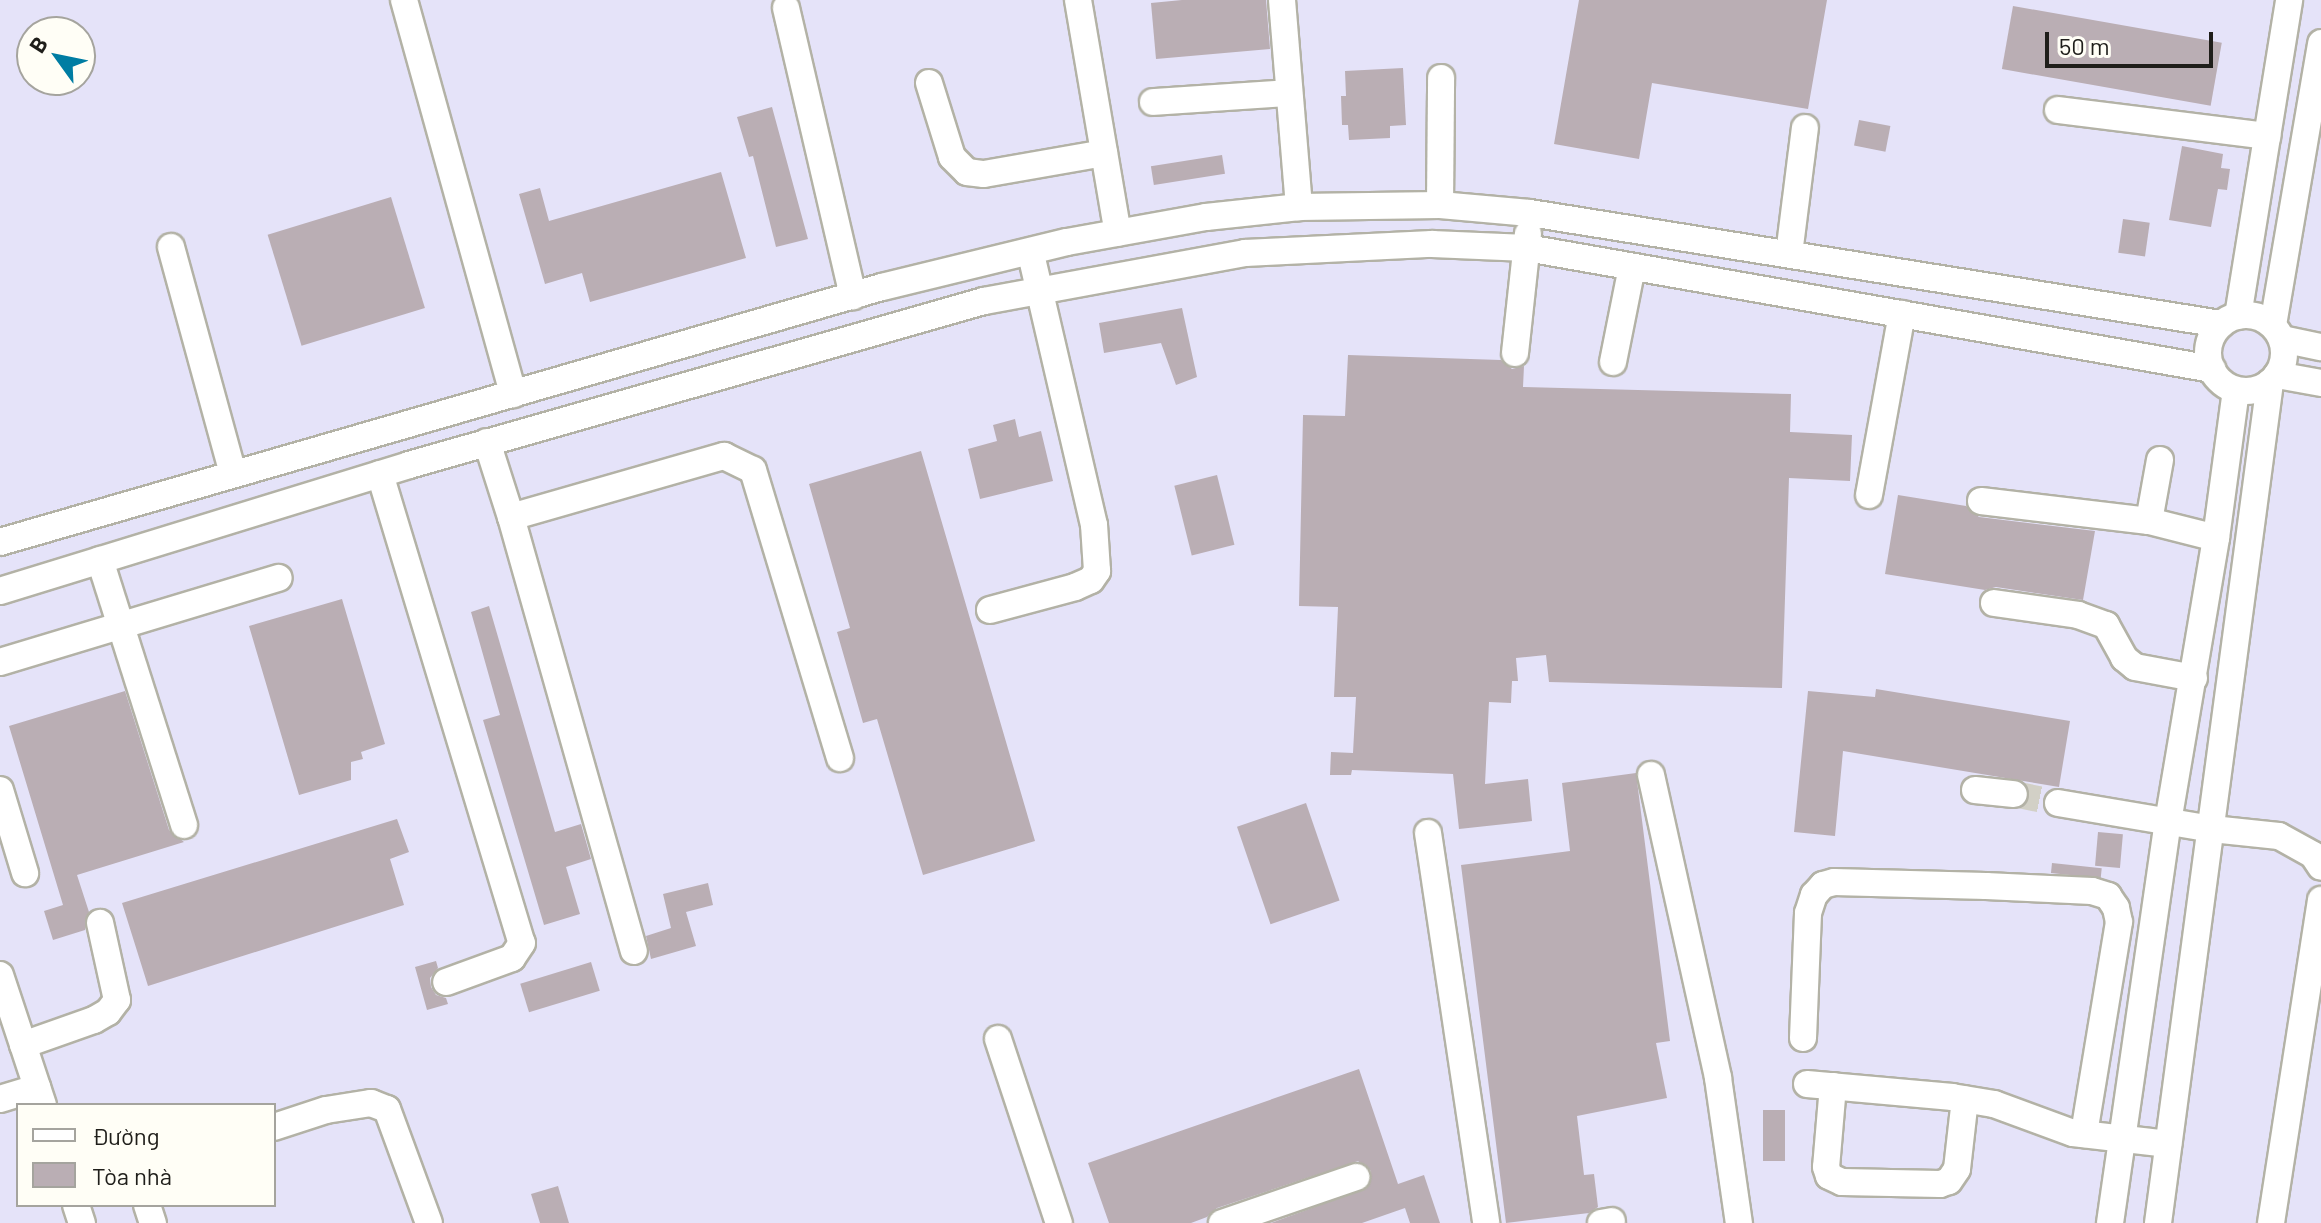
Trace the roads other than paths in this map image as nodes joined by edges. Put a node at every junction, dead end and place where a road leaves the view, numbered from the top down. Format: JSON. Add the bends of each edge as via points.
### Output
{"nodes":[{"id":1,"x":404,"y":0,"type":"edge"},
{"id":2,"x":1078,"y":0,"type":"edge"},
{"id":3,"x":1282,"y":0,"type":"edge"},
{"id":4,"x":2289,"y":0,"type":"edge"},
{"id":5,"x":786,"y":8,"type":"dead end"},
{"id":6,"x":2321,"y":43,"type":"edge"},
{"id":7,"x":1441,"y":78,"type":"dead end"},
{"id":8,"x":929,"y":83,"type":"dead end"},
{"id":9,"x":1289,"y":93,"type":"junction"},
{"id":10,"x":1153,"y":102,"type":"dead end"},
{"id":11,"x":2058,"y":110,"type":"dead end"},
{"id":12,"x":1805,"y":128,"type":"dead end"},
{"id":13,"x":2267,"y":136,"type":"junction"},
{"id":14,"x":1104,"y":153,"type":"junction"},
{"id":15,"x":1440,"y":205,"type":"junction"},
{"id":16,"x":1299,"y":207,"type":"junction"},
{"id":17,"x":1530,"y":213,"type":"junction"},
{"id":18,"x":1118,"y":233,"type":"junction"},
{"id":19,"x":171,"y":247,"type":"dead end"},
{"id":20,"x":1527,"y":248,"type":"junction"},
{"id":21,"x":1030,"y":251,"type":"junction"},
{"id":22,"x":1789,"y":254,"type":"junction"},
{"id":23,"x":1632,"y":267,"type":"junction"},
{"id":24,"x":1039,"y":291,"type":"junction"},
{"id":25,"x":853,"y":296,"type":"junction"},
{"id":26,"x":1902,"y":314,"type":"junction"},
{"id":27,"x":2230,"y":320,"type":"junction"},
{"id":28,"x":2278,"y":332,"type":"junction"},
{"id":29,"x":2321,"y":347,"type":"edge"},
{"id":30,"x":1515,"y":353,"type":"dead end"},
{"id":31,"x":1613,"y":362,"type":"dead end"},
{"id":32,"x":2212,"y":369,"type":"junction"},
{"id":33,"x":2274,"y":379,"type":"junction"},
{"id":34,"x":2321,"y":383,"type":"edge"},
{"id":35,"x":2236,"y":390,"type":"junction"},
{"id":36,"x":513,"y":394,"type":"junction"},
{"id":37,"x":487,"y":442,"type":"junction"},
{"id":38,"x":2160,"y":460,"type":"dead end"},
{"id":39,"x":233,"y":474,"type":"junction"},
{"id":40,"x":380,"y":474,"type":"junction"},
{"id":41,"x":1869,"y":495,"type":"dead end"},
{"id":42,"x":1981,"y":501,"type":"dead end"},
{"id":43,"x":511,"y":517,"type":"junction"},
{"id":44,"x":2149,"y":521,"type":"junction"},
{"id":45,"x":2216,"y":538,"type":"junction"},
{"id":46,"x":0,"y":542,"type":"edge"},
{"id":47,"x":100,"y":560,"type":"junction"},
{"id":48,"x":279,"y":578,"type":"dead end"},
{"id":49,"x":0,"y":591,"type":"edge"},
{"id":50,"x":1994,"y":603,"type":"dead end"},
{"id":51,"x":990,"y":610,"type":"dead end"},
{"id":52,"x":121,"y":623,"type":"junction"},
{"id":53,"x":0,"y":662,"type":"edge"},
{"id":54,"x":2194,"y":678,"type":"junction"},
{"id":55,"x":840,"y":758,"type":"dead end"},
{"id":56,"x":1651,"y":775,"type":"dead end"},
{"id":57,"x":0,"y":790,"type":"edge"},
{"id":58,"x":1975,"y":790,"type":"dead end"},
{"id":59,"x":2014,"y":794,"type":"tunnel mouth"},
{"id":60,"x":2058,"y":803,"type":"tunnel mouth"},
{"id":61,"x":2168,"y":822,"type":"junction"},
{"id":62,"x":184,"y":825,"type":"dead end"},
{"id":63,"x":2212,"y":829,"type":"junction"},
{"id":64,"x":1428,"y":833,"type":"dead end"},
{"id":65,"x":2321,"y":867,"type":"edge"},
{"id":66,"x":25,"y":873,"type":"dead end"},
{"id":67,"x":2321,"y":900,"type":"edge"},
{"id":68,"x":100,"y":923,"type":"dead end"},
{"id":69,"x":634,"y":951,"type":"dead end"},
{"id":70,"x":0,"y":975,"type":"edge"},
{"id":71,"x":446,"y":982,"type":"dead end"},
{"id":72,"x":1803,"y":1038,"type":"dead end"},
{"id":73,"x":998,"y":1039,"type":"dead end"},
{"id":74,"x":23,"y":1045,"type":"junction"},
{"id":75,"x":1807,"y":1084,"type":"dead end"},
{"id":76,"x":1833,"y":1086,"type":"junction"},
{"id":77,"x":40,"y":1096,"type":"edge"},
{"id":78,"x":0,"y":1099,"type":"edge"},
{"id":79,"x":1965,"y":1099,"type":"junction"},
{"id":80,"x":276,"y":1126,"type":"edge"},
{"id":81,"x":2084,"y":1134,"type":"junction"},
{"id":82,"x":2125,"y":1138,"type":"junction"},
{"id":83,"x":2168,"y":1144,"type":"junction"},
{"id":84,"x":1356,"y":1177,"type":"dead end"},
{"id":85,"x":429,"y":1223,"type":"edge"},
{"id":86,"x":1059,"y":1223,"type":"edge"},
{"id":87,"x":1222,"y":1223,"type":"edge"},
{"id":88,"x":1486,"y":1223,"type":"edge"},
{"id":89,"x":1739,"y":1223,"type":"edge"},
{"id":90,"x":2110,"y":1223,"type":"edge"},
{"id":91,"x":2158,"y":1223,"type":"edge"},
{"id":92,"x":2271,"y":1223,"type":"edge"}],
"edges":[{"from":1,"to":36,"type":"street"},
{"from":2,"to":14,"type":"street"},
{"from":3,"to":9,"type":"street"},
{"from":4,"to":13,"type":"street"},
{"from":5,"to":25,"type":"street"},
{"from":6,"to":28,"type":"street"},
{"from":7,"to":15,"type":"street"},
{"from":8,"to":14,"type":"street","via":[[952,157],[967,172],[984,174]]},
{"from":9,"to":10,"type":"street"},
{"from":9,"to":16,"type":"street"},
{"from":11,"to":13,"type":"street"},
{"from":12,"to":22,"type":"street"},
{"from":13,"to":27,"type":"street"},
{"from":14,"to":18,"type":"street"},
{"from":15,"to":16,"type":"street"},
{"from":15,"to":17,"type":"street"},
{"from":16,"to":18,"type":"street"},
{"from":17,"to":20,"type":"street"},
{"from":17,"to":22,"type":"street"},
{"from":18,"to":21,"type":"street"},
{"from":19,"to":39,"type":"street"},
{"from":20,"to":23,"type":"street"},
{"from":20,"to":24,"type":"street","via":[[1432,244],[1245,253]]},
{"from":20,"to":30,"type":"street"},
{"from":21,"to":24,"type":"street"},
{"from":21,"to":25,"type":"street"},
{"from":22,"to":27,"type":"street"},
{"from":23,"to":26,"type":"street"},
{"from":23,"to":31,"type":"street"},
{"from":24,"to":37,"type":"street","via":[[984,301]]},
{"from":24,"to":51,"type":"street","via":[[1094,525],[1097,571],[1075,587]]},
{"from":25,"to":36,"type":"street"},
{"from":26,"to":32,"type":"street"},
{"from":26,"to":41,"type":"street"},
{"from":27,"to":28,"type":"street","via":[[2262,318]]},
{"from":27,"to":32,"type":"street","via":[[2209,345]]},
{"from":28,"to":29,"type":"street"},
{"from":28,"to":33,"type":"street","via":[[2283,364]]},
{"from":32,"to":35,"type":"street"},
{"from":33,"to":34,"type":"street"},
{"from":33,"to":35,"type":"street","via":[[2253,390]]},
{"from":33,"to":63,"type":"street"},
{"from":35,"to":45,"type":"street"},
{"from":36,"to":39,"type":"street"},
{"from":37,"to":40,"type":"street"},
{"from":37,"to":43,"type":"street"},
{"from":38,"to":44,"type":"street"},
{"from":39,"to":46,"type":"street"},
{"from":40,"to":47,"type":"street"},
{"from":40,"to":71,"type":"street","via":[[522,943],[512,958]]},
{"from":42,"to":44,"type":"street"},
{"from":43,"to":55,"type":"street","via":[[724,456],[753,470]]},
{"from":43,"to":69,"type":"street"},
{"from":44,"to":45,"type":"street"},
{"from":45,"to":54,"type":"street"},
{"from":47,"to":49,"type":"street"},
{"from":47,"to":52,"type":"street"},
{"from":48,"to":52,"type":"street"},
{"from":50,"to":54,"type":"street","via":[[2078,615],[2106,625],[2135,667]]},
{"from":52,"to":53,"type":"street"},
{"from":52,"to":62,"type":"street"},
{"from":54,"to":61,"type":"street"},
{"from":56,"to":89,"type":"street","via":[[1718,1078]]},
{"from":57,"to":66,"type":"street"},
{"from":58,"to":59,"type":"street"},
{"from":60,"to":61,"type":"street"},
{"from":61,"to":63,"type":"street"},
{"from":61,"to":82,"type":"street"},
{"from":63,"to":65,"type":"street","via":[[2294,841]]},
{"from":63,"to":83,"type":"street"},
{"from":64,"to":88,"type":"street"},
{"from":67,"to":92,"type":"street"},
{"from":68,"to":74,"type":"street","via":[[117,1000],[113,1007],[94,1020]]},
{"from":70,"to":74,"type":"street"},
{"from":72,"to":81,"type":"street","via":[[1808,913],[1823,885],[1986,886],[2108,896],[2119,922]]},
{"from":73,"to":86,"type":"street"},
{"from":74,"to":77,"type":"street"},
{"from":75,"to":76,"type":"street"},
{"from":76,"to":79,"type":"street"},
{"from":76,"to":79,"type":"street","via":[[1826,1167],[1829,1176],[1842,1182],[1940,1184],[1955,1177]]},
{"from":77,"to":78,"type":"street"},
{"from":79,"to":81,"type":"street"},
{"from":80,"to":85,"type":"street","via":[[326,1110],[371,1103],[387,1109]]},
{"from":81,"to":82,"type":"street"},
{"from":82,"to":83,"type":"street"},
{"from":82,"to":90,"type":"street"},
{"from":83,"to":91,"type":"street"},
{"from":84,"to":87,"type":"street"}]}
